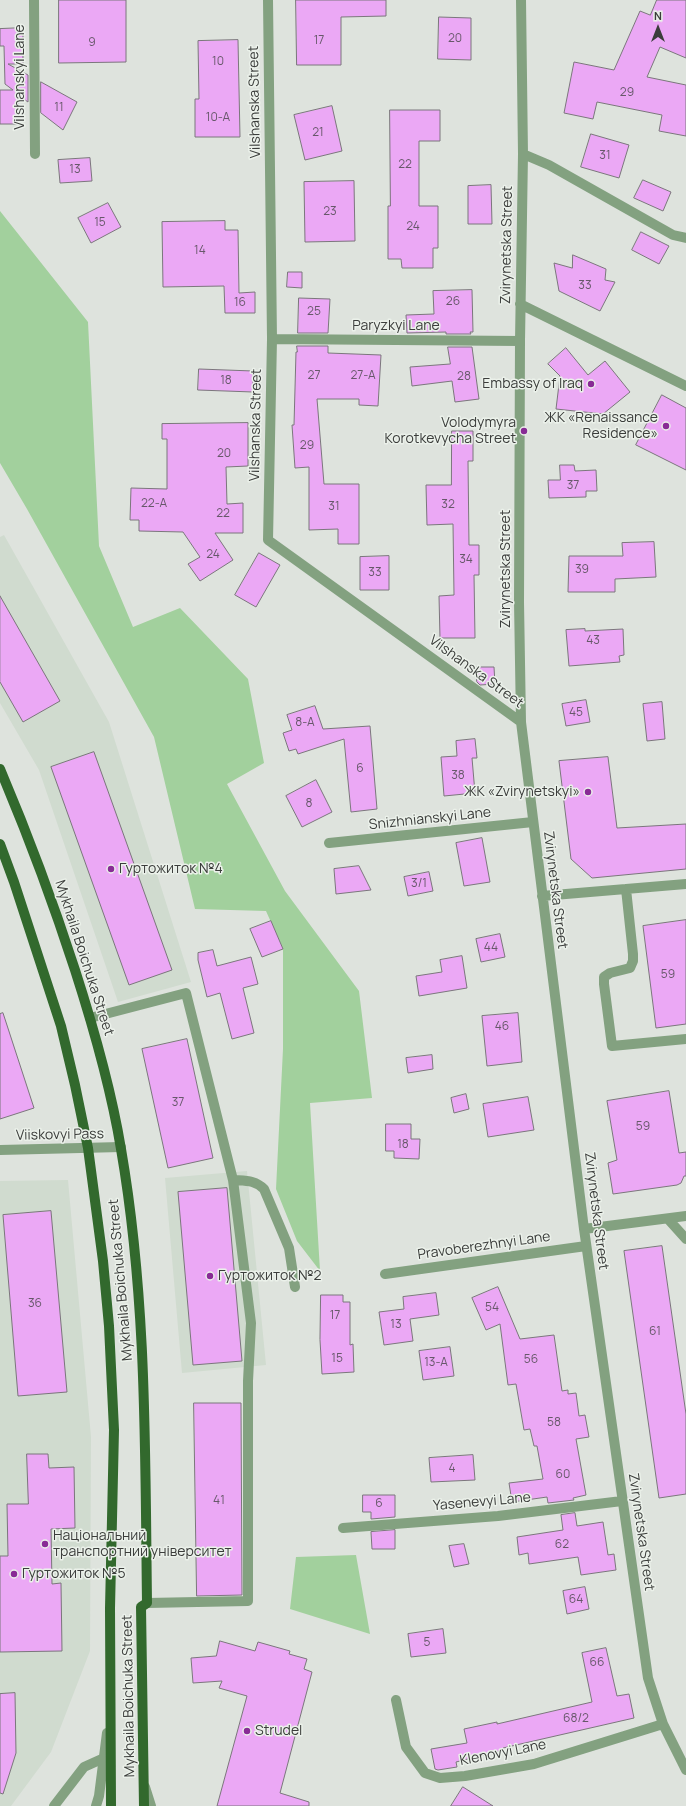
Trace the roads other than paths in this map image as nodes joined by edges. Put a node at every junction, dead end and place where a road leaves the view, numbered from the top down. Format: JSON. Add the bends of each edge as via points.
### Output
{"nodes":[{"id":1,"x":34,"y":0,"type":"edge"},
{"id":2,"x":268,"y":0,"type":"edge"},
{"id":3,"x":521,"y":0,"type":"edge"},
{"id":4,"x":35,"y":154,"type":"dead end"},
{"id":5,"x":523,"y":154,"type":"junction"},
{"id":6,"x":686,"y":238,"type":"edge"},
{"id":7,"x":520,"y":304,"type":"junction"},
{"id":8,"x":272,"y":339,"type":"junction"},
{"id":9,"x":520,"y":341,"type":"junction"},
{"id":10,"x":686,"y":386,"type":"edge"},
{"id":11,"x":521,"y":722,"type":"junction"},
{"id":12,"x":0,"y":769,"type":"edge"},
{"id":13,"x":533,"y":822,"type":"junction"},
{"id":14,"x":329,"y":843,"type":"dead end"},
{"id":15,"x":0,"y":844,"type":"edge"},
{"id":16,"x":686,"y":884,"type":"edge"},
{"id":17,"x":626,"y":889,"type":"junction"},
{"id":18,"x":542,"y":896,"type":"junction"},
{"id":19,"x":90,"y":1018,"type":"junction"},
{"id":20,"x":686,"y":1039,"type":"edge"},
{"id":21,"x":121,"y":1147,"type":"junction"},
{"id":22,"x":88,"y":1148,"type":"junction"},
{"id":23,"x":0,"y":1150,"type":"edge"},
{"id":24,"x":233,"y":1180,"type":"junction"},
{"id":25,"x":686,"y":1216,"type":"edge"},
{"id":26,"x":668,"y":1219,"type":"junction"},
{"id":27,"x":584,"y":1229,"type":"junction"},
{"id":28,"x":686,"y":1239,"type":"edge"},
{"id":29,"x":586,"y":1246,"type":"junction"},
{"id":30,"x":385,"y":1274,"type":"dead end"},
{"id":31,"x":295,"y":1287,"type":"dead end"},
{"id":32,"x":622,"y":1501,"type":"junction"},
{"id":33,"x":343,"y":1528,"type":"dead end"},
{"id":34,"x":147,"y":1603,"type":"junction"},
{"id":35,"x":396,"y":1700,"type":"dead end"},
{"id":36,"x":112,"y":1701,"type":"junction"},
{"id":37,"x":663,"y":1724,"type":"junction"},
{"id":38,"x":104,"y":1758,"type":"junction"},
{"id":39,"x":686,"y":1770,"type":"edge"},
{"id":40,"x":144,"y":1784,"type":"junction"},
{"id":41,"x":54,"y":1806,"type":"edge"},
{"id":42,"x":96,"y":1806,"type":"edge"},
{"id":43,"x":111,"y":1806,"type":"edge"},
{"id":44,"x":144,"y":1806,"type":"edge"},
{"id":45,"x":151,"y":1806,"type":"edge"}],
"edges":[{"from":1,"to":4,"type":"street","name":"Vilshanskyi Lane"},
{"from":2,"to":8,"type":"street","name":"Vilshanska Street"},
{"from":3,"to":5,"type":"street","name":"Zvirynetska Street"},
{"from":5,"to":6,"type":"street","via":[[549,165],[673,235]]},
{"from":5,"to":7,"type":"street","name":"Zvirynetska Street"},
{"from":7,"to":9,"type":"street","name":"Zvirynetska Street"},
{"from":7,"to":10,"type":"street"},
{"from":8,"to":9,"type":"street","name":"Paryzkyi Lane"},
{"from":8,"to":11,"type":"street","name":"Vilshanska Street","via":[[268,540]]},
{"from":9,"to":11,"type":"street","name":"Zvirynetska Street"},
{"from":11,"to":13,"type":"street","name":"Zvirynetska Street"},
{"from":12,"to":19,"type":"main road","name":"Mykhaila Boichuka Street","via":[[41,872]]},
{"from":13,"to":14,"type":"street","name":"Snizhnianskyi Lane"},
{"from":13,"to":18,"type":"street","name":"Zvirynetska Street"},
{"from":15,"to":22,"type":"main road","name":"Mykhaila Boichuka Street","via":[[61,1026]]},
{"from":16,"to":17,"type":"street"},
{"from":17,"to":18,"type":"street"},
{"from":17,"to":20,"type":"street","via":[[633,961],[630,968],[604,977],[612,1046]]},
{"from":18,"to":27,"type":"street","name":"Zvirynetska Street"},
{"from":19,"to":21,"type":"main road","name":"Mykhaila Boichuka Street"},
{"from":19,"to":24,"type":"street","via":[[186,993]]},
{"from":21,"to":22,"type":"street","name":"Viiskovyi Pass"},
{"from":21,"to":34,"type":"main road","name":"Mykhaila Boichuka Street","via":[[142,1330]]},
{"from":22,"to":23,"type":"street","name":"Viiskovyi Pass"},
{"from":22,"to":36,"type":"main road","name":"Mykhaila Boichuka Street","via":[[109,1326],[114,1430],[110,1608]]},
{"from":24,"to":31,"type":"street","via":[[253,1181],[264,1190],[289,1248]]},
{"from":24,"to":34,"type":"street","via":[[251,1324],[248,1381],[248,1601]]},
{"from":25,"to":26,"type":"street"},
{"from":26,"to":27,"type":"street"},
{"from":26,"to":28,"type":"street"},
{"from":27,"to":29,"type":"street","name":"Zvirynetska Street"},
{"from":29,"to":30,"type":"street","name":"Pravoberezhnyi Lane"},
{"from":29,"to":32,"type":"street","name":"Zvirynetska Street"},
{"from":32,"to":33,"type":"street","name":"Yasenevyi Lane","via":[[498,1516]]},
{"from":32,"to":37,"type":"street","name":"Zvirynetska Street","via":[[648,1678]]},
{"from":34,"to":40,"type":"main road","name":"Mykhaila Boichuka Street","via":[[142,1607]]},
{"from":35,"to":37,"type":"street","name":"Klenovyi Lane","via":[[406,1747],[425,1773],[440,1778],[534,1764]]},
{"from":36,"to":38,"type":"street"},
{"from":36,"to":43,"type":"main road","name":"Mykhaila Boichuka Street"},
{"from":37,"to":39,"type":"street","name":"Zvirynetska Street"},
{"from":38,"to":41,"type":"street","via":[[84,1767]]},
{"from":38,"to":42,"type":"street"},
{"from":40,"to":44,"type":"main road","name":"Mykhaila Boichuka Street"},
{"from":40,"to":45,"type":"street"}]}
